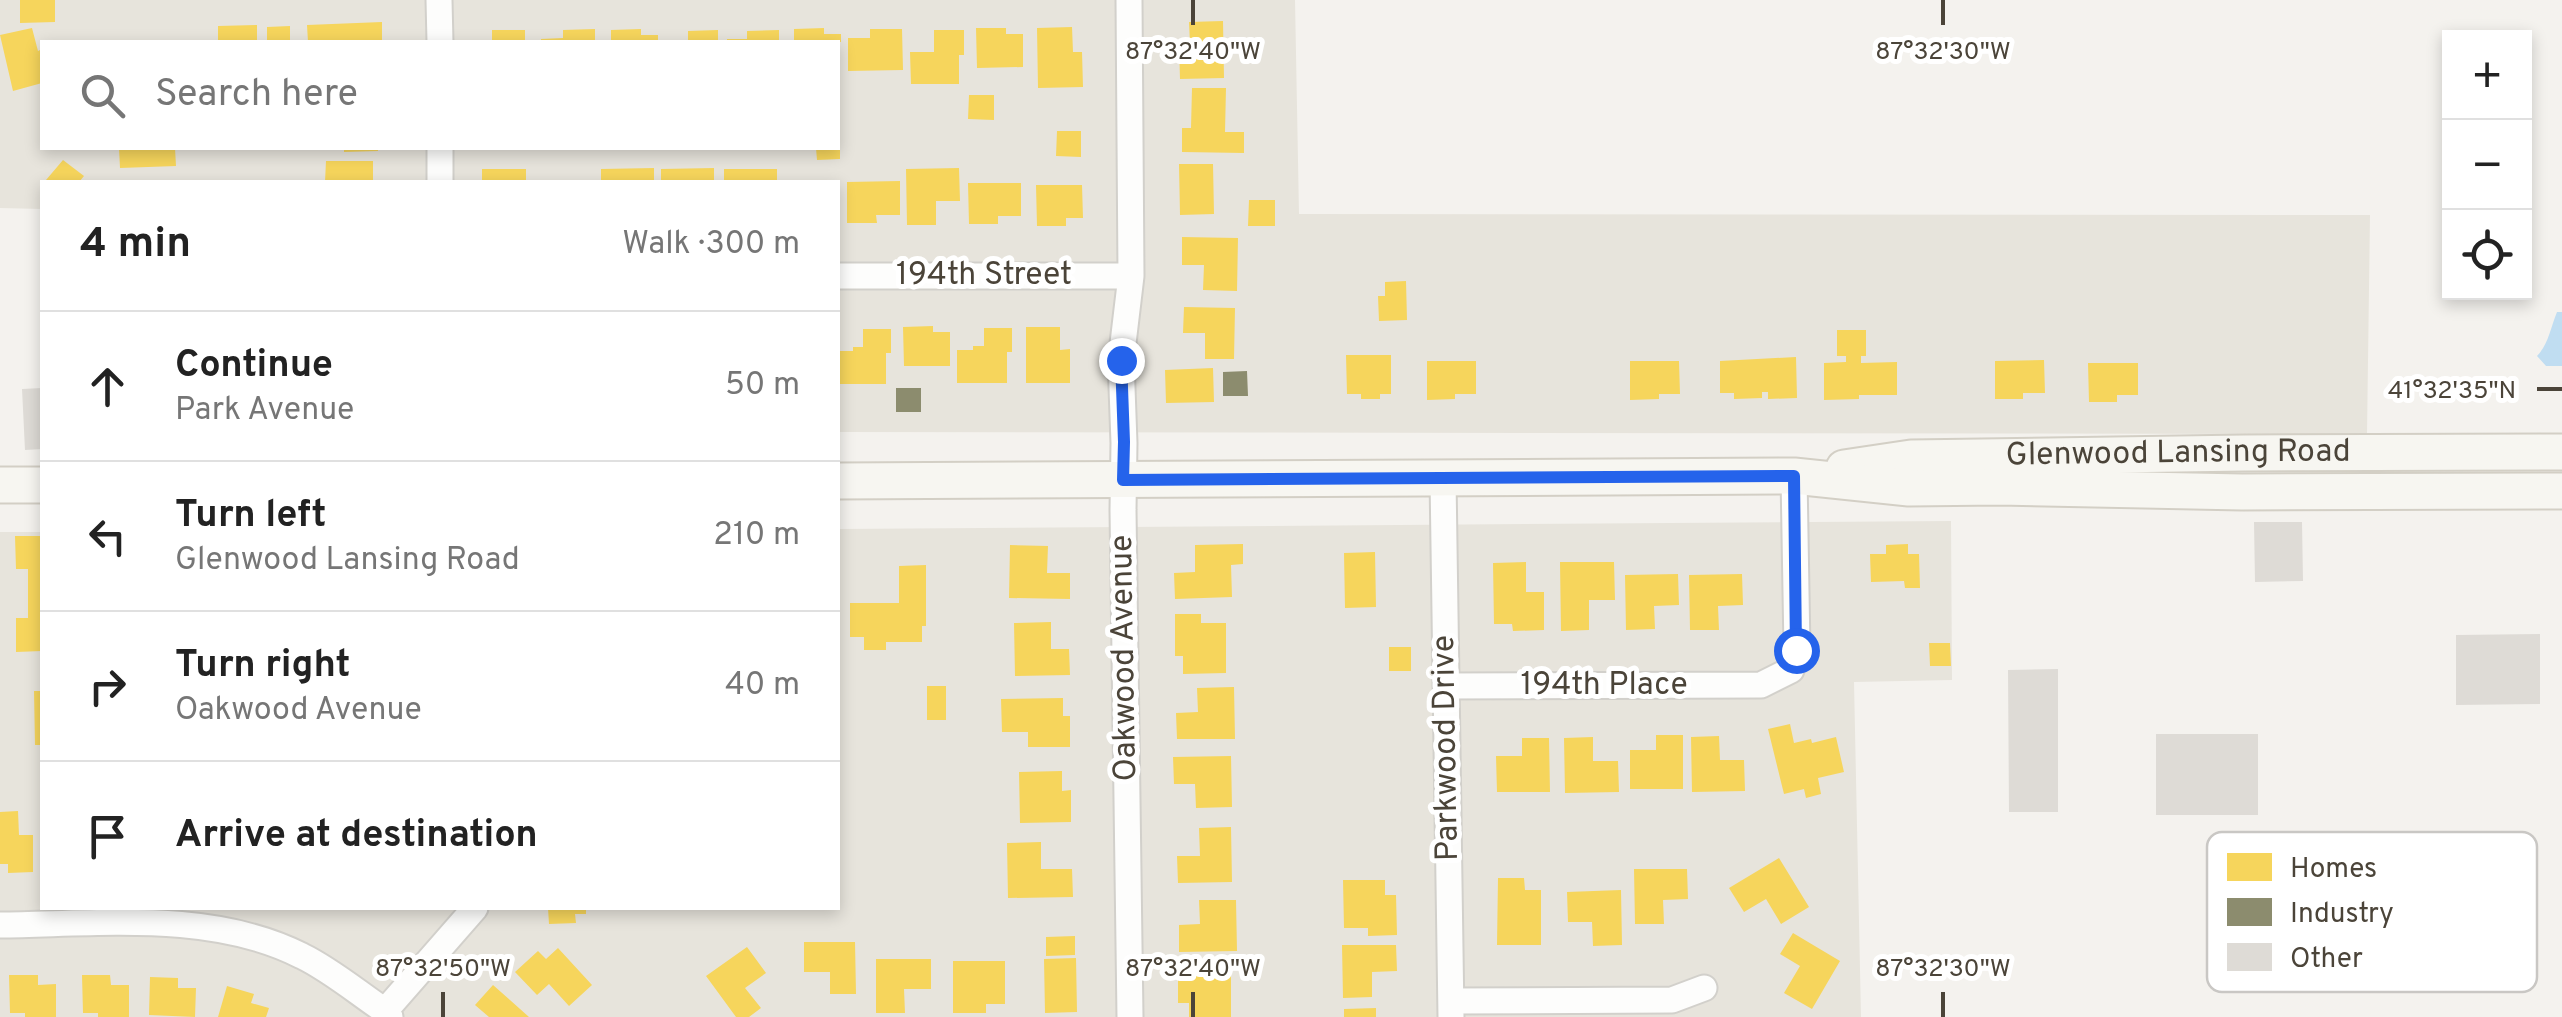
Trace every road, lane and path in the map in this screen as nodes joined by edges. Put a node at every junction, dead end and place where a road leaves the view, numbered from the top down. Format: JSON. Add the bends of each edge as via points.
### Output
{"nodes":[{"id":1,"x":439,"y":0,"type":"edge"},
{"id":2,"x":1129,"y":0,"type":"edge"},
{"id":3,"x":440,"y":40,"type":"edge"},
{"id":4,"x":440,"y":150,"type":"edge"},
{"id":5,"x":440,"y":180,"type":"edge"},
{"id":6,"x":840,"y":276,"type":"edge"},
{"id":7,"x":1130,"y":276,"type":"junction"},
{"id":8,"x":2562,"y":452,"type":"edge"},
{"id":9,"x":1794,"y":476,"type":"junction"},
{"id":10,"x":1443,"y":478,"type":"junction"},
{"id":11,"x":1123,"y":480,"type":"junction"},
{"id":12,"x":840,"y":481,"type":"edge"},
{"id":13,"x":0,"y":485,"type":"edge"},
{"id":14,"x":40,"y":485,"type":"edge"},
{"id":15,"x":2562,"y":491,"type":"edge"},
{"id":16,"x":1446,"y":686,"type":"junction"},
{"id":17,"x":473,"y":910,"type":"edge"},
{"id":18,"x":0,"y":924,"type":"edge"},
{"id":19,"x":1704,"y":988,"type":"dead end"},
{"id":20,"x":1451,"y":1009,"type":"edge"},
{"id":21,"x":387,"y":1014,"type":"edge"},
{"id":22,"x":1130,"y":1017,"type":"edge"}],
"edges":[{"from":1,"to":3,"type":"street"},
{"from":2,"to":7,"type":"street","name":"Oakwood Avenue"},
{"from":4,"to":5,"type":"street"},
{"from":6,"to":7,"type":"street","name":"194th Street"},
{"from":7,"to":11,"type":"street","name":"Oakwood Avenue","via":[[1121,360]]},
{"from":8,"to":9,"type":"main road","name":"Glenwood Lansing Road","via":[[1911,458]]},
{"from":9,"to":10,"type":"main road","name":"Glenwood Lansing Road"},
{"from":9,"to":15,"type":"main road","name":"Glenwood Lansing Road","via":[[1909,488]]},
{"from":9,"to":16,"type":"street","name":"194th Place","via":[[1791,670],[1762,685]]},
{"from":10,"to":11,"type":"main road","name":"Glenwood Lansing Road"},
{"from":10,"to":16,"type":"street","name":"Parkwood Drive"},
{"from":11,"to":12,"type":"main road","name":"Glenwood Lansing Road"},
{"from":11,"to":22,"type":"street","name":"Oakwood Avenue"},
{"from":13,"to":14,"type":"main road"},
{"from":16,"to":20,"type":"street","name":"Parkwood Drive"},
{"from":17,"to":21,"type":"street"},
{"from":18,"to":21,"type":"street","via":[[228,931],[302,956]]},
{"from":19,"to":20,"type":"street","via":[[1672,1000]]}]}
